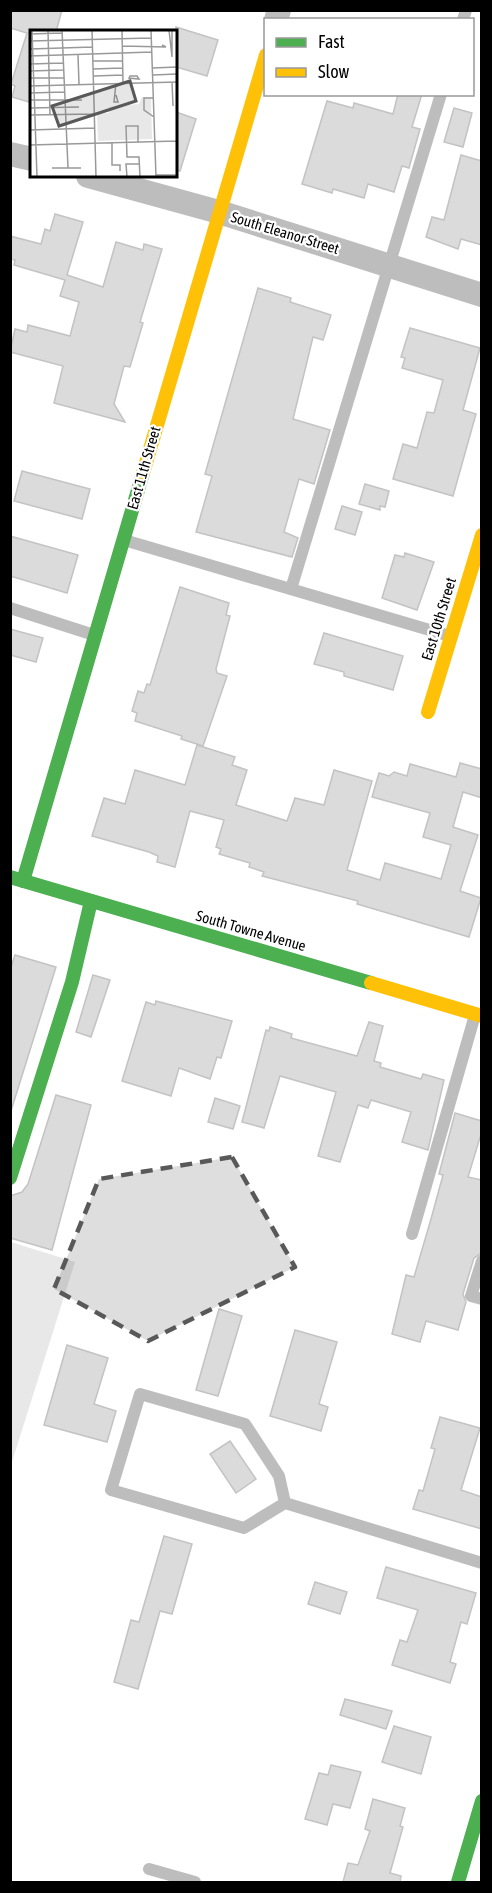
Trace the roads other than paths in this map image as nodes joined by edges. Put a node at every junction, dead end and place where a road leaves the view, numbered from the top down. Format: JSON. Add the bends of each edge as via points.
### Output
{"nodes":[{"id":1,"x":264,"y":62,"type":"edge"},
{"id":2,"x":440,"y":96,"type":"edge"},
{"id":3,"x":10,"y":153,"type":"edge"},
{"id":4,"x":30,"y":158,"type":"edge"},
{"id":5,"x":92,"y":177,"type":"edge"},
{"id":6,"x":219,"y":212,"type":"junction"},
{"id":7,"x":388,"y":266,"type":"junction"},
{"id":8,"x":482,"y":295,"type":"edge"},
{"id":9,"x":482,"y":536,"type":"edge"},
{"id":10,"x":123,"y":540,"type":"junction"},
{"id":11,"x":291,"y":589,"type":"junction"},
{"id":12,"x":10,"y":608,"type":"edge"},
{"id":13,"x":95,"y":635,"type":"junction"},
{"id":14,"x":451,"y":636,"type":"junction"},
{"id":15,"x":428,"y":712,"type":"dead end"},
{"id":16,"x":17,"y":879,"type":"edge"},
{"id":17,"x":91,"y":901,"type":"junction"},
{"id":18,"x":478,"y":1015,"type":"edge"},
{"id":19,"x":10,"y":1178,"type":"edge"},
{"id":20,"x":412,"y":1234,"type":"dead end"},
{"id":21,"x":482,"y":1261,"type":"edge"},
{"id":22,"x":482,"y":1299,"type":"edge"},
{"id":23,"x":285,"y":1503,"type":"junction"},
{"id":24,"x":482,"y":1563,"type":"edge"},
{"id":25,"x":482,"y":1801,"type":"edge"},
{"id":26,"x":149,"y":1869,"type":"dead end"},
{"id":27,"x":195,"y":1882,"type":"edge"},
{"id":28,"x":458,"y":1882,"type":"edge"}],
"edges":[{"from":1,"to":6,"type":"street","name":"East 11th Street"},
{"from":2,"to":7,"type":"lane"},
{"from":3,"to":4,"type":"street"},
{"from":5,"to":6,"type":"street","name":"South Eleanor Street"},
{"from":6,"to":7,"type":"street","name":"South Eleanor Street"},
{"from":6,"to":10,"type":"street","name":"East 11th Street"},
{"from":7,"to":8,"type":"street","name":"South Eleanor Street"},
{"from":7,"to":11,"type":"lane"},
{"from":9,"to":14,"type":"street","name":"East 10th Street"},
{"from":10,"to":11,"type":"lane"},
{"from":10,"to":13,"type":"street","name":"East 11th Street"},
{"from":11,"to":14,"type":"lane"},
{"from":12,"to":13,"type":"lane"},
{"from":13,"to":16,"type":"street","name":"East 11th Street"},
{"from":14,"to":15,"type":"street","name":"East 10th Street"},
{"from":16,"to":17,"type":"street","name":"South Towne Avenue"},
{"from":17,"to":18,"type":"street","name":"South Towne Avenue"},
{"from":17,"to":19,"type":"street","via":[[72,982]]},
{"from":18,"to":20,"type":"lane"},
{"from":21,"to":22,"type":"lane","via":[[471,1296]]},
{"from":23,"to":23,"type":"lane","via":[[279,1476],[245,1424],[140,1394],[111,1490],[244,1528]]},
{"from":23,"to":24,"type":"lane"},
{"from":25,"to":28,"type":"street"},
{"from":26,"to":27,"type":"lane"}]}
